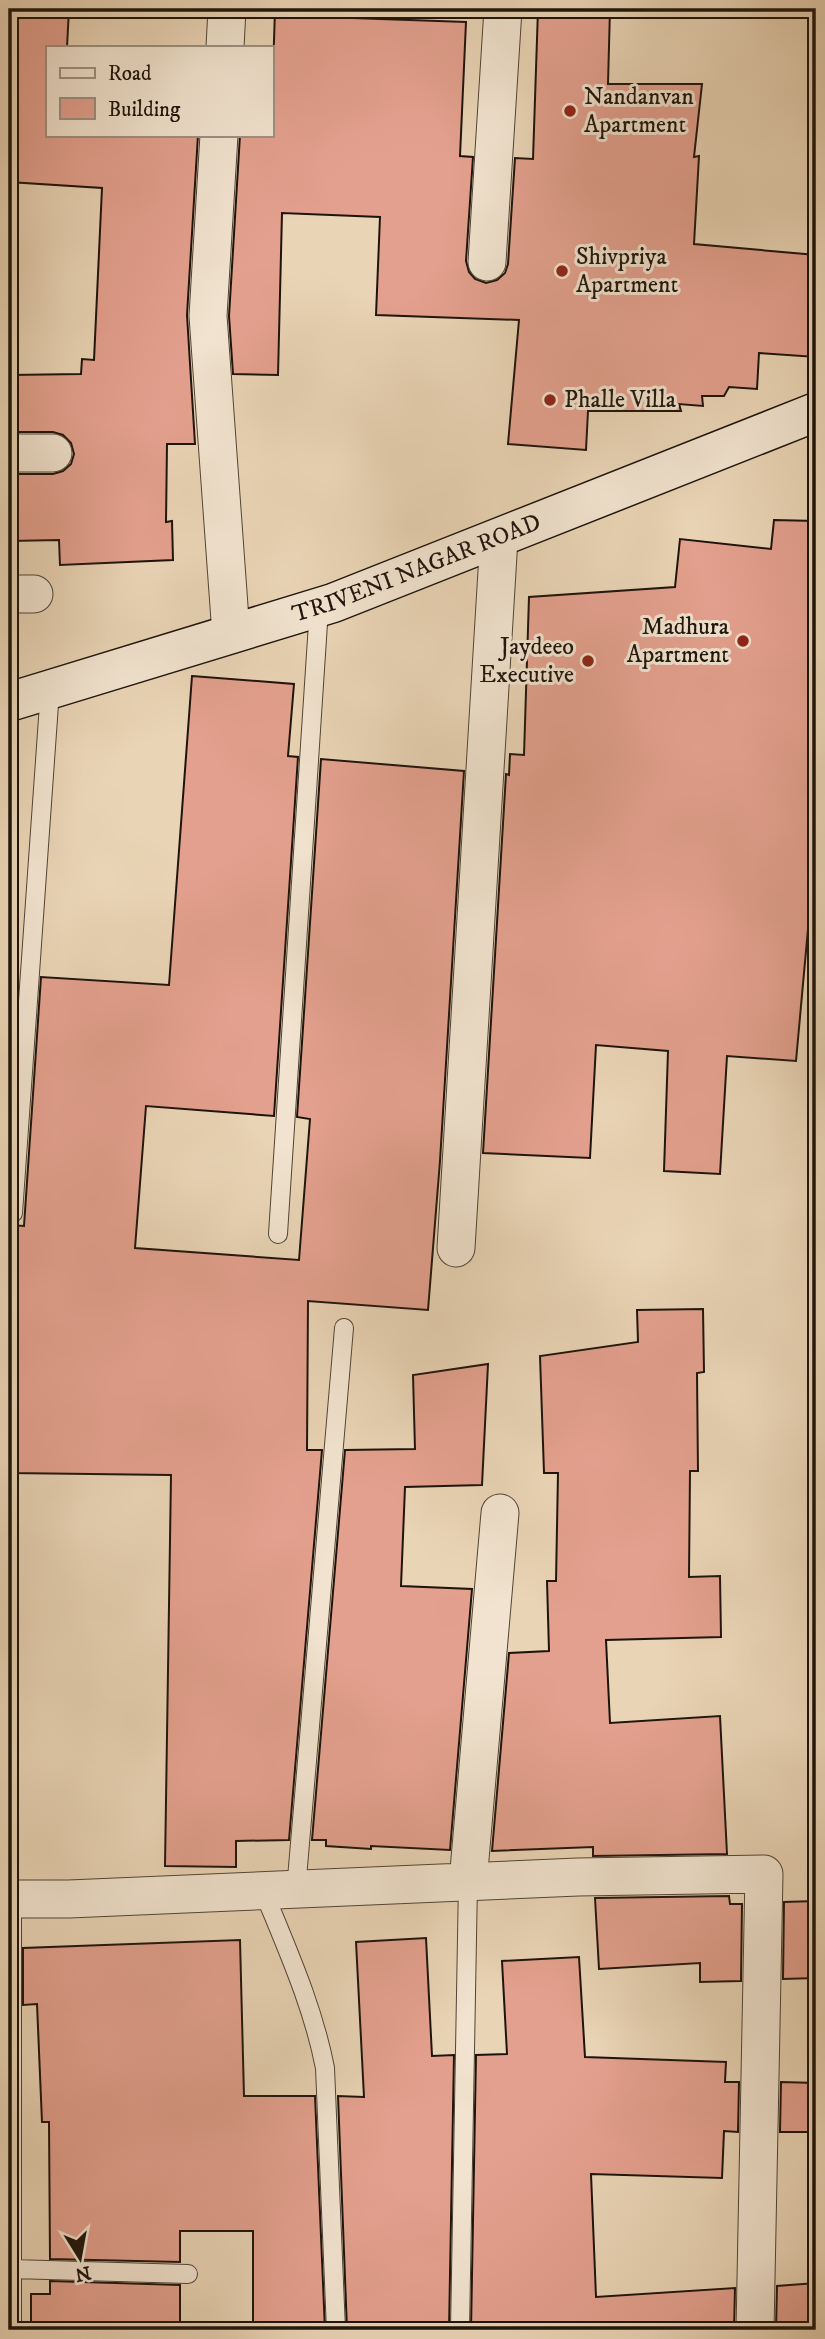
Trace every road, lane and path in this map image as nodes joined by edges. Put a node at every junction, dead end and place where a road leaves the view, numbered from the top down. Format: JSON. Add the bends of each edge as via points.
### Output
{"nodes":[{"id":1,"x":227,"y":9,"type":"edge"},
{"id":2,"x":503,"y":9,"type":"edge"},
{"id":3,"x":225,"y":46,"type":"edge"},
{"id":4,"x":219,"y":136,"type":"edge"},
{"id":5,"x":487,"y":261,"type":"dead end"},
{"id":6,"x":816,"y":412,"type":"edge"},
{"id":7,"x":9,"y":453,"type":"edge"},
{"id":8,"x":53,"y":453,"type":"dead end"},
{"id":9,"x":499,"y":538,"type":"junction"},
{"id":10,"x":319,"y":608,"type":"junction"},
{"id":11,"x":232,"y":634,"type":"junction"},
{"id":12,"x":50,"y":690,"type":"junction"},
{"id":13,"x":9,"y":702,"type":"edge"},
{"id":14,"x":13,"y":1213,"type":"dead end"},
{"id":15,"x":278,"y":1234,"type":"dead end"},
{"id":16,"x":456,"y":1248,"type":"dead end"},
{"id":17,"x":344,"y":1328,"type":"dead end"},
{"id":18,"x":500,"y":1513,"type":"dead end"},
{"id":19,"x":468,"y":1882,"type":"junction"},
{"id":20,"x":279,"y":1890,"type":"junction"},
{"id":21,"x":10,"y":1899,"type":"edge"},
{"id":22,"x":12,"y":2269,"type":"junction"},
{"id":23,"x":188,"y":2274,"type":"dead end"},
{"id":24,"x":12,"y":2323,"type":"dead end"},
{"id":25,"x":336,"y":2330,"type":"edge"},
{"id":26,"x":460,"y":2330,"type":"edge"},
{"id":27,"x":755,"y":2330,"type":"edge"}],
"edges":[{"from":1,"to":3,"type":"street"},
{"from":2,"to":5,"type":"street"},
{"from":4,"to":11,"type":"street","via":[[208,316]]},
{"from":6,"to":9,"type":"street","name":"TRIVENI NAGAR ROAD"},
{"from":7,"to":8,"type":"street"},
{"from":9,"to":10,"type":"street","name":"TRIVENI NAGAR ROAD"},
{"from":9,"to":16,"type":"street"},
{"from":10,"to":11,"type":"street","name":"TRIVENI NAGAR ROAD"},
{"from":10,"to":15,"type":"lane"},
{"from":11,"to":12,"type":"street","name":"TRIVENI NAGAR ROAD"},
{"from":12,"to":13,"type":"street","name":"TRIVENI NAGAR ROAD"},
{"from":12,"to":14,"type":"lane"},
{"from":17,"to":20,"type":"lane"},
{"from":18,"to":19,"type":"street"},
{"from":19,"to":20,"type":"street"},
{"from":19,"to":26,"type":"lane"},
{"from":19,"to":27,"type":"street","via":[[764,1874]]},
{"from":20,"to":21,"type":"street"},
{"from":20,"to":25,"type":"lane","via":[[325,2068]]},
{"from":21,"to":22,"type":"lane"},
{"from":22,"to":23,"type":"lane"},
{"from":22,"to":24,"type":"lane"}]}
